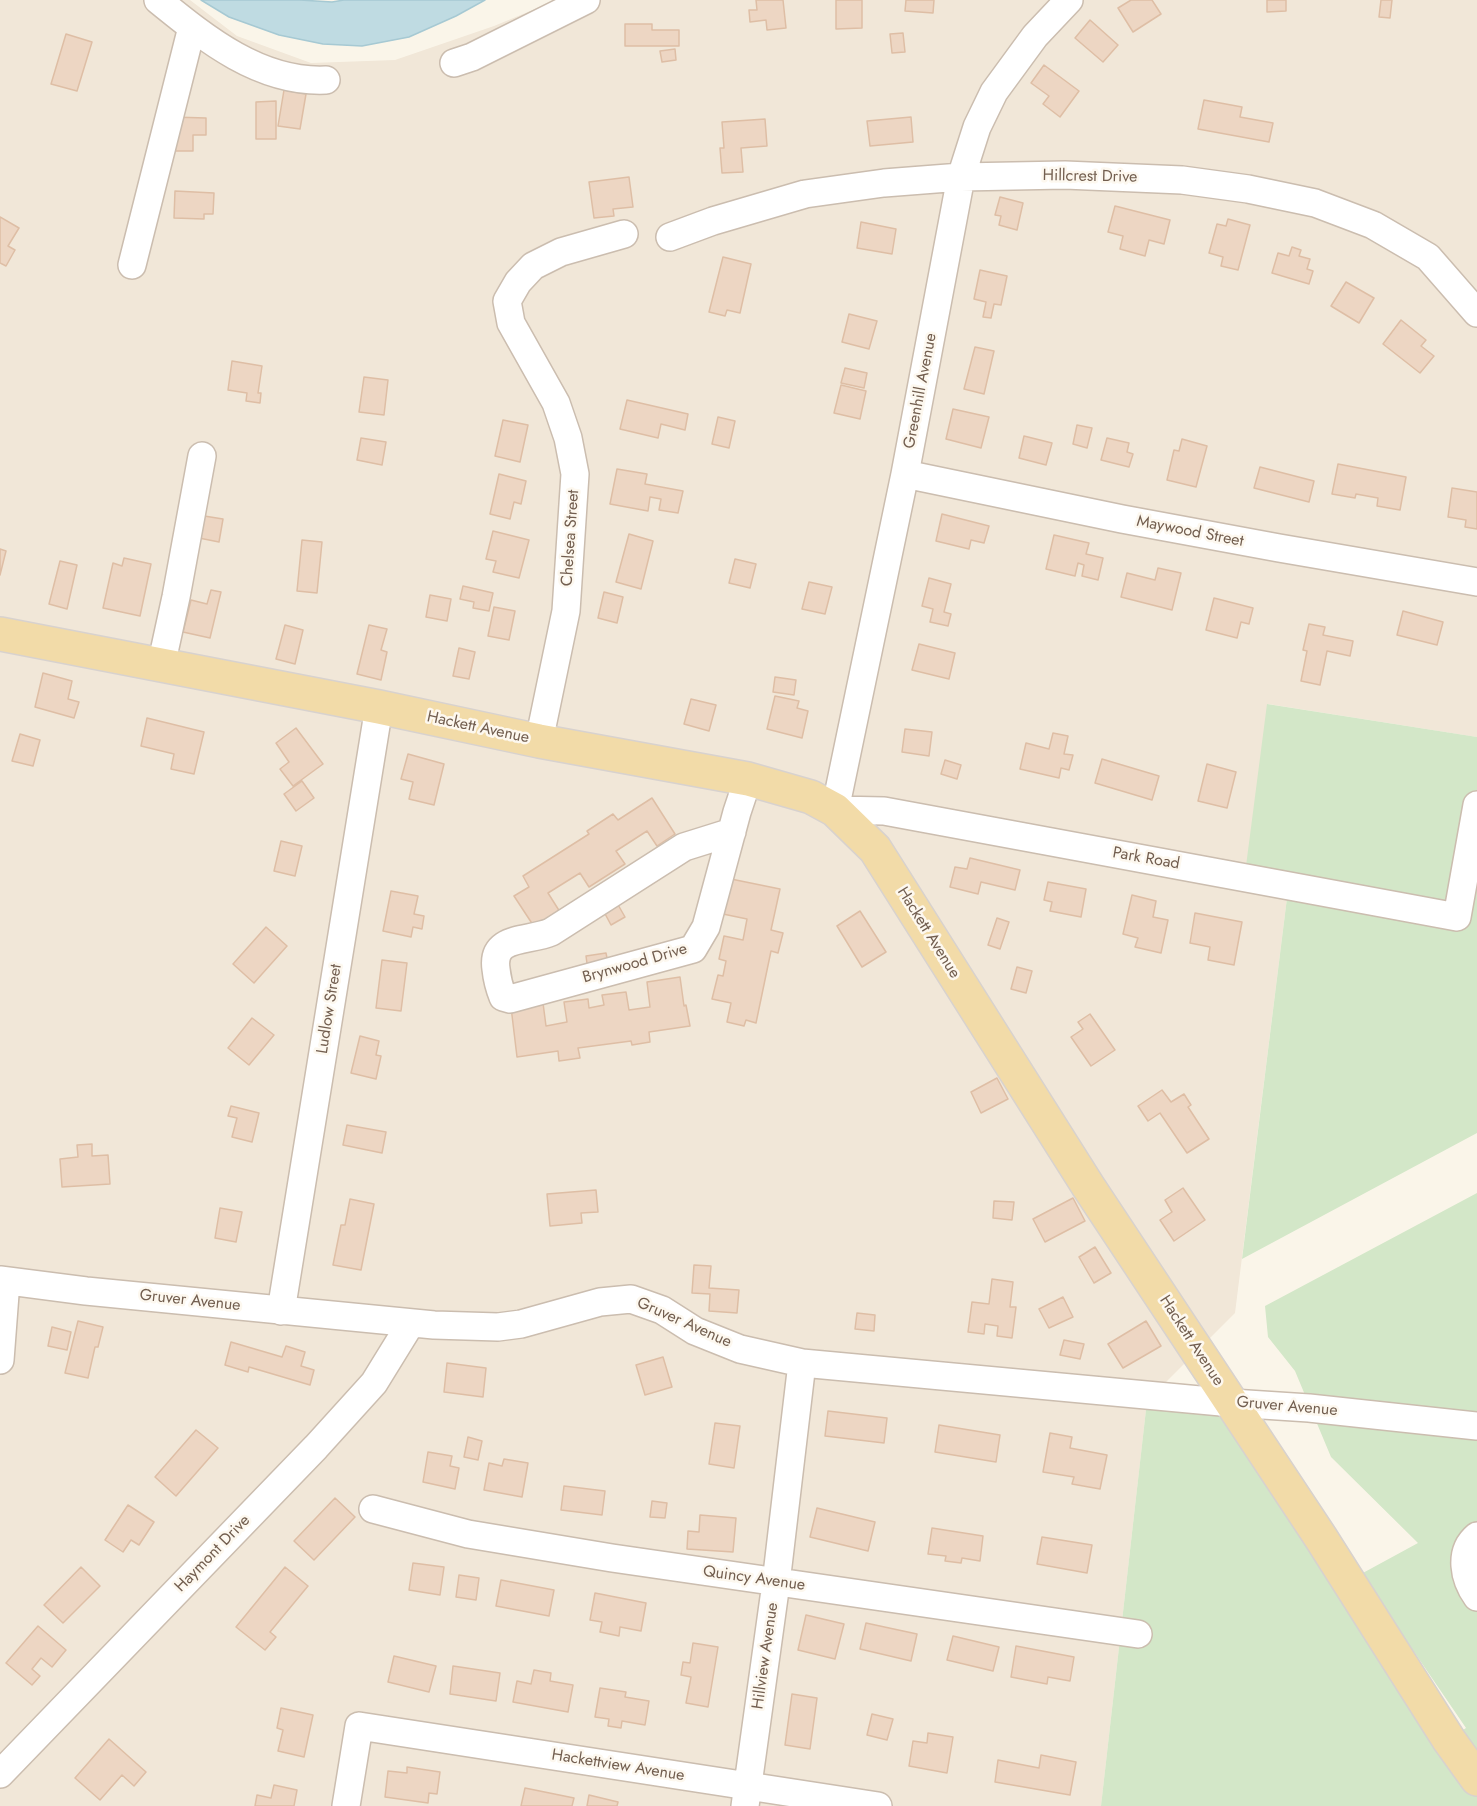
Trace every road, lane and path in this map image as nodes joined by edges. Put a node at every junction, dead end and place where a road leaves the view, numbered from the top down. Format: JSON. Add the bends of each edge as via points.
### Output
{"nodes":[{"id":1,"x":158,"y":0,"type":"edge"},
{"id":2,"x":586,"y":0,"type":"edge"},
{"id":3,"x":1069,"y":0,"type":"edge"},
{"id":4,"x":192,"y":27,"type":"junction"},
{"id":5,"x":454,"y":63,"type":"dead end"},
{"id":6,"x":326,"y":80,"type":"dead end"},
{"id":7,"x":962,"y":177,"type":"junction"},
{"id":8,"x":624,"y":234,"type":"dead end"},
{"id":9,"x":670,"y":237,"type":"dead end"},
{"id":10,"x":132,"y":265,"type":"dead end"},
{"id":11,"x":1477,"y":313,"type":"edge"},
{"id":12,"x":202,"y":456,"type":"dead end"},
{"id":13,"x":905,"y":474,"type":"junction"},
{"id":14,"x":1477,"y":582,"type":"edge"},
{"id":15,"x":0,"y":634,"type":"edge"},
{"id":16,"x":161,"y":666,"type":"junction"},
{"id":17,"x":379,"y":707,"type":"junction"},
{"id":18,"x":539,"y":741,"type":"junction"},
{"id":19,"x":748,"y":779,"type":"junction"},
{"id":20,"x":1477,"y":805,"type":"edge"},
{"id":21,"x":835,"y":810,"type":"junction"},
{"id":22,"x":732,"y":832,"type":"junction"},
{"id":23,"x":3,"y":1280,"type":"edge"},
{"id":24,"x":281,"y":1311,"type":"junction"},
{"id":25,"x":411,"y":1323,"type":"junction"},
{"id":26,"x":0,"y":1360,"type":"edge"},
{"id":27,"x":802,"y":1363,"type":"junction"},
{"id":28,"x":1232,"y":1403,"type":"junction"},
{"id":29,"x":1477,"y":1426,"type":"edge"},
{"id":30,"x":373,"y":1509,"type":"dead end"},
{"id":31,"x":1477,"y":1536,"type":"edge"},
{"id":32,"x":777,"y":1583,"type":"junction"},
{"id":33,"x":1477,"y":1597,"type":"edge"},
{"id":34,"x":1138,"y":1634,"type":"dead end"},
{"id":35,"x":0,"y":1774,"type":"edge"},
{"id":36,"x":1477,"y":1779,"type":"edge"},
{"id":37,"x":747,"y":1796,"type":"edge"},
{"id":38,"x":346,"y":1806,"type":"edge"},
{"id":39,"x":878,"y":1806,"type":"edge"}],
"edges":[{"from":1,"to":4,"type":"street"},
{"from":2,"to":5,"type":"street"},
{"from":3,"to":7,"type":"street","name":"Greenhill Avenue","via":[[1035,36],[994,92],[977,127]]},
{"from":4,"to":6,"type":"street","via":[[255,67],[308,81]]},
{"from":4,"to":10,"type":"street"},
{"from":7,"to":9,"type":"street","name":"Hillcrest Drive","via":[[805,194]]},
{"from":7,"to":11,"type":"street","name":"Hillcrest Drive","via":[[1065,175],[1182,180],[1315,203],[1373,225],[1428,257]]},
{"from":7,"to":13,"type":"street","name":"Greenhill Avenue"},
{"from":8,"to":18,"type":"street","name":"Chelsea Street","via":[[561,252],[534,266],[507,301],[511,323],[556,403],[575,474],[566,611]]},
{"from":12,"to":16,"type":"street"},
{"from":13,"to":14,"type":"street","name":"Maywood Street","via":[[1122,519]]},
{"from":13,"to":21,"type":"street","name":"Greenhill Avenue"},
{"from":15,"to":16,"type":"main road","name":"Hackett Avenue"},
{"from":16,"to":17,"type":"main road","name":"Hackett Avenue"},
{"from":17,"to":18,"type":"main road","name":"Hackett Avenue"},
{"from":17,"to":24,"type":"street","name":"Ludlow Street"},
{"from":18,"to":19,"type":"main road","name":"Hackett Avenue"},
{"from":19,"to":21,"type":"main road","name":"Hackett Avenue","via":[[811,797]]},
{"from":19,"to":22,"type":"street","name":"Brynwood Drive"},
{"from":20,"to":21,"type":"street","name":"Park Road","via":[[1457,917],[884,811]]},
{"from":21,"to":28,"type":"main road","name":"Hackett Avenue","via":[[875,849],[1088,1186]]},
{"from":22,"to":22,"type":"street","name":"Brynwood Drive","via":[[706,927],[693,949],[510,999],[503,997],[495,962],[502,945],[551,932],[684,847]]},
{"from":23,"to":24,"type":"street","name":"Gruver Avenue"},
{"from":23,"to":26,"type":"street"},
{"from":24,"to":25,"type":"street","name":"Gruver Avenue"},
{"from":25,"to":27,"type":"street","name":"Gruver Avenue","via":[[509,1326],[600,1302],[631,1299],[740,1349]]},
{"from":25,"to":35,"type":"street","name":"Haymont Drive","via":[[374,1383],[316,1447]]},
{"from":27,"to":28,"type":"street","name":"Gruver Avenue"},
{"from":27,"to":32,"type":"street","name":"Hillview Avenue"},
{"from":28,"to":29,"type":"street","name":"Gruver Avenue"},
{"from":28,"to":36,"type":"main road","name":"Hackett Avenue"},
{"from":30,"to":32,"type":"street","name":"Quincy Avenue","via":[[468,1534]]},
{"from":31,"to":33,"type":"street","via":[[1464,1558]]},
{"from":32,"to":34,"type":"street","name":"Quincy Avenue"},
{"from":32,"to":37,"type":"street","name":"Hillview Avenue"},
{"from":37,"to":38,"type":"street","name":"Hackettview Avenue","via":[[358,1726]]},
{"from":37,"to":39,"type":"street","name":"Hackettview Avenue"}]}
